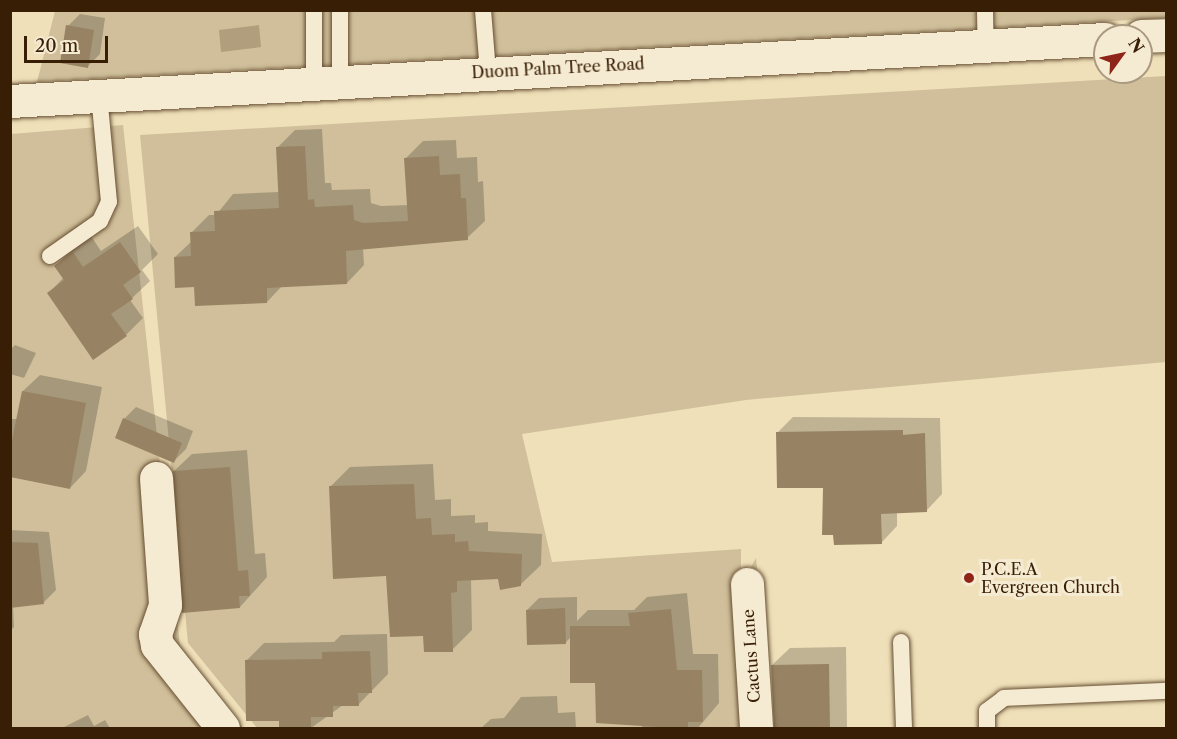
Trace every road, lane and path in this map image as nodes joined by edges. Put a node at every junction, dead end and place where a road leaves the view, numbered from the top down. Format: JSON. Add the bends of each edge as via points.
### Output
{"nodes":[{"id":1,"x":314,"y":10,"type":"edge"},
{"id":2,"x":340,"y":10,"type":"edge"},
{"id":3,"x":483,"y":10,"type":"edge"},
{"id":4,"x":985,"y":10,"type":"edge"},
{"id":5,"x":1093,"y":40,"type":"edge"},
{"id":6,"x":986,"y":49,"type":"junction"},
{"id":7,"x":488,"y":72,"type":"junction"},
{"id":8,"x":327,"y":80,"type":"junction"},
{"id":9,"x":99,"y":94,"type":"junction"},
{"id":10,"x":10,"y":101,"type":"edge"},
{"id":11,"x":50,"y":256,"type":"dead end"},
{"id":12,"x":156,"y":478,"type":"dead end"},
{"id":13,"x":747,"y":584,"type":"dead end"},
{"id":14,"x":901,"y":642,"type":"dead end"},
{"id":15,"x":1167,"y":691,"type":"edge"},
{"id":16,"x":223,"y":729,"type":"edge"},
{"id":17,"x":756,"y":729,"type":"edge"},
{"id":18,"x":904,"y":729,"type":"edge"},
{"id":19,"x":987,"y":729,"type":"edge"}],
"edges":[{"from":1,"to":8,"type":"lane"},
{"from":2,"to":8,"type":"lane"},
{"from":3,"to":7,"type":"lane"},
{"from":4,"to":6,"type":"lane"},
{"from":5,"to":6,"type":"street","name":"Duom Palm Tree Road"},
{"from":6,"to":7,"type":"street","name":"Duom Palm Tree Road"},
{"from":7,"to":8,"type":"street","name":"Duom Palm Tree Road"},
{"from":8,"to":9,"type":"street","name":"Duom Palm Tree Road"},
{"from":9,"to":10,"type":"street","name":"Duom Palm Tree Road"},
{"from":9,"to":11,"type":"lane","via":[[109,202],[100,221]]},
{"from":12,"to":16,"type":"street","via":[[165,605],[163,620],[154,634],[157,645]]},
{"from":13,"to":17,"type":"street","name":"Cactus Lane"},
{"from":14,"to":18,"type":"lane"},
{"from":15,"to":19,"type":"lane","via":[[1004,698],[987,711]]}]}
